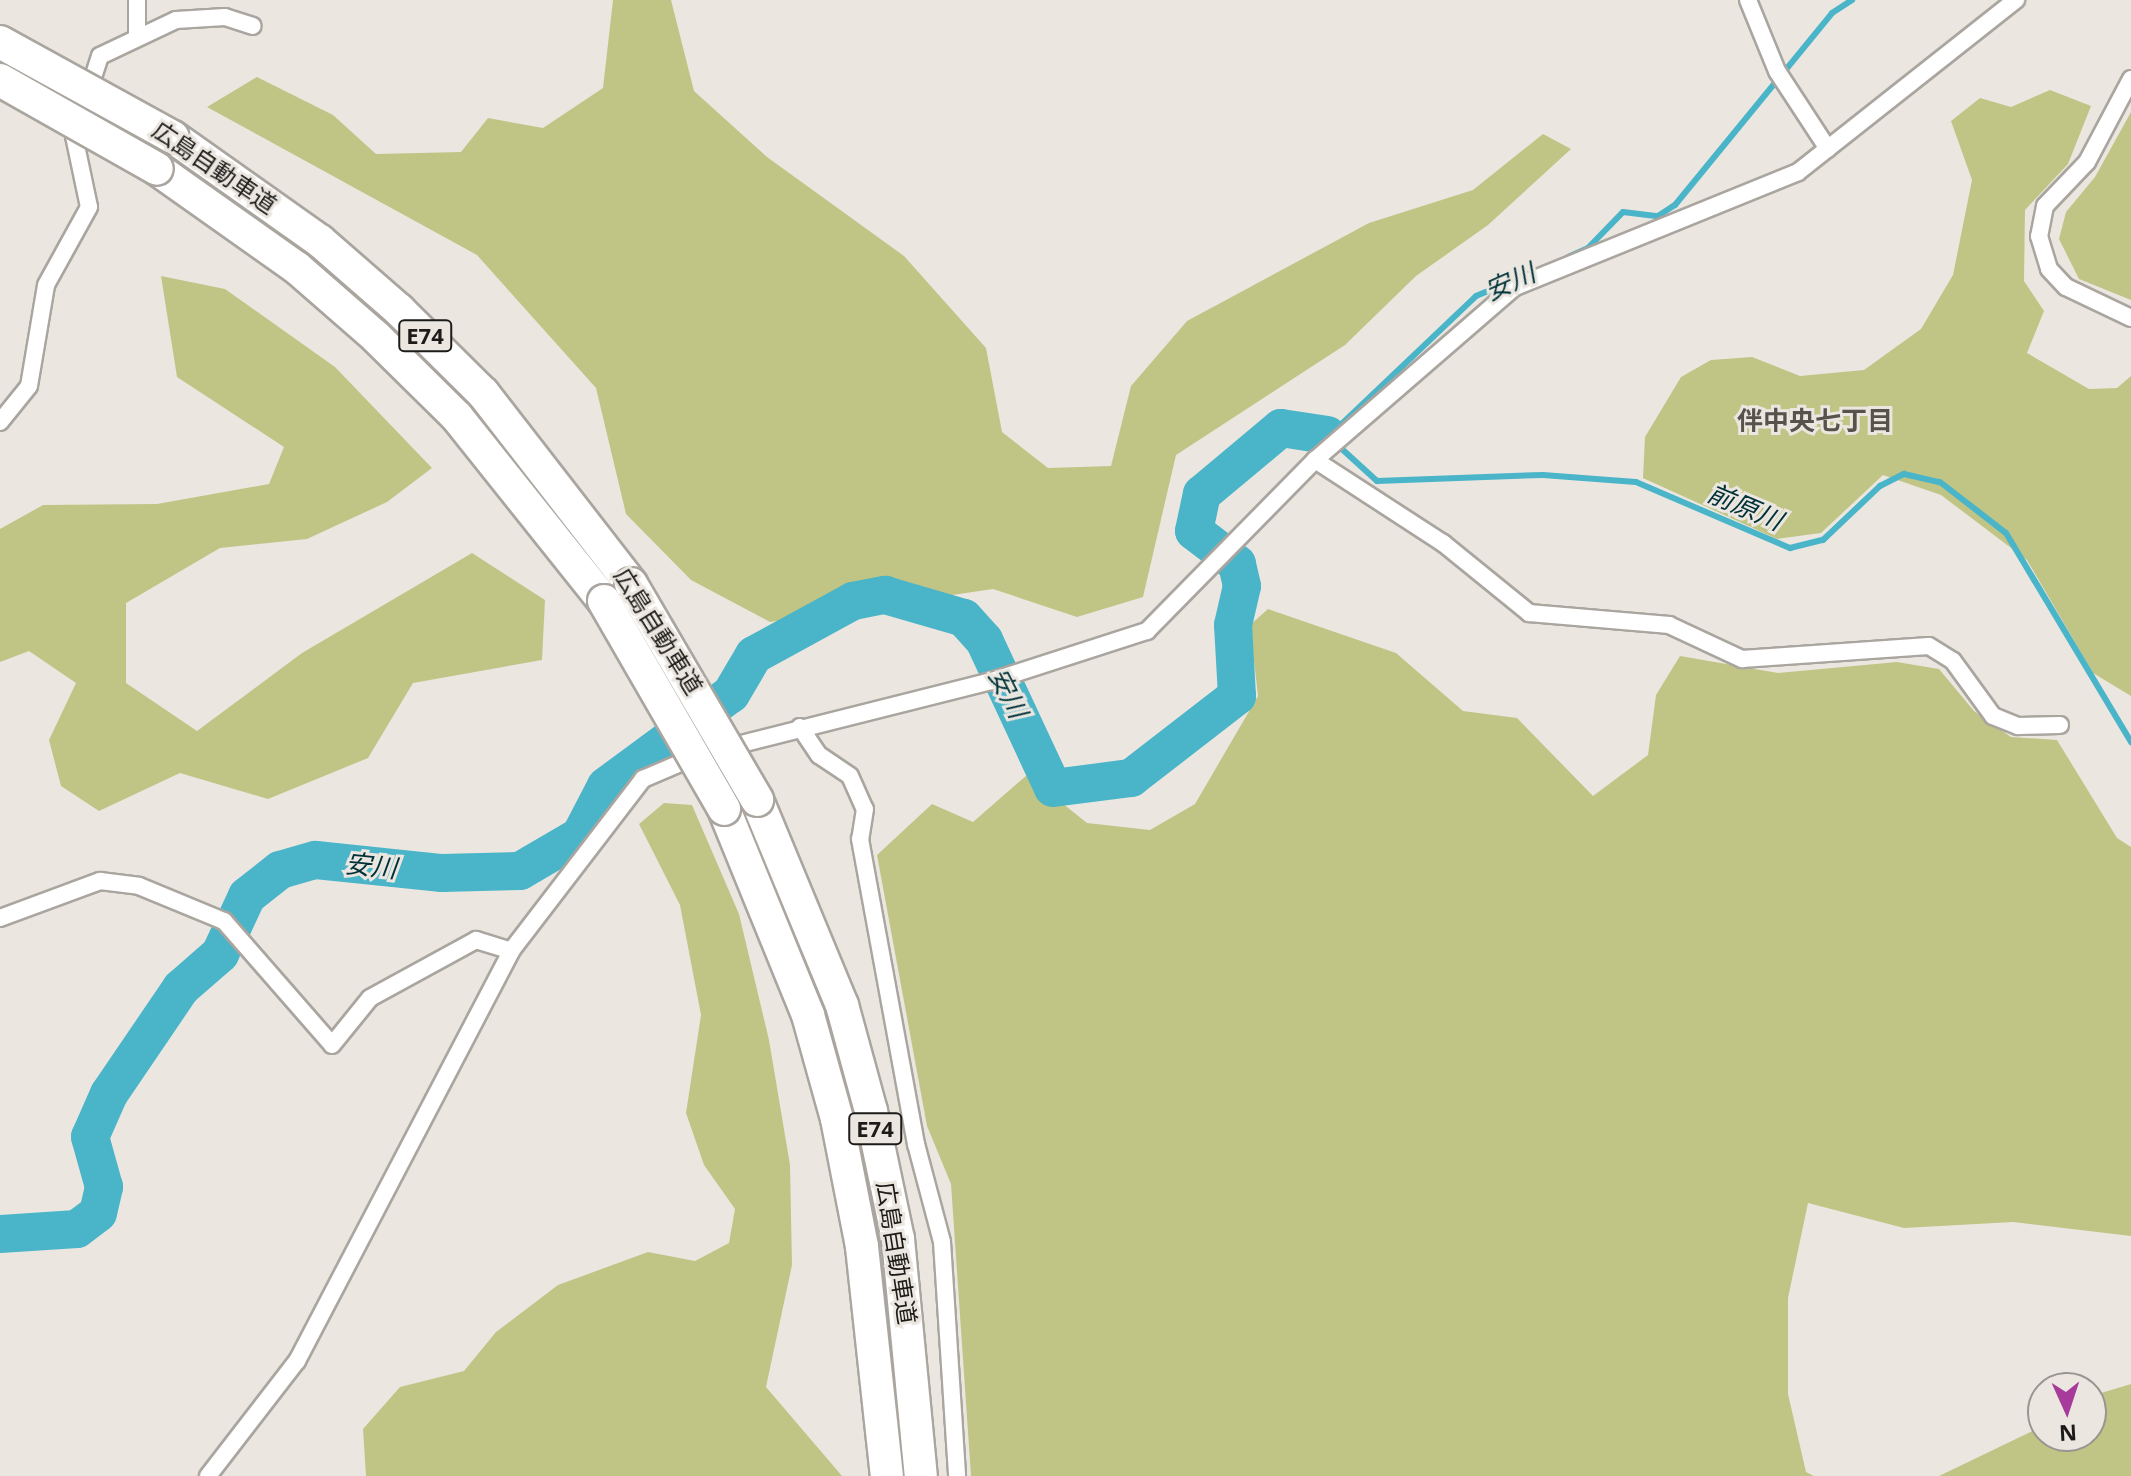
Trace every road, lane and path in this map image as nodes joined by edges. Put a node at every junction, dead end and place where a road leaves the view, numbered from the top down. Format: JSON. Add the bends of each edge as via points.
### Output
{"nodes":[{"id":1,"x":137,"y":0,"type":"edge"},
{"id":2,"x":1748,"y":0,"type":"edge"},
{"id":3,"x":2016,"y":0,"type":"edge"},
{"id":4,"x":253,"y":26,"type":"dead end"},
{"id":5,"x":137,"y":34,"type":"junction"},
{"id":6,"x":0,"y":42,"type":"edge"},
{"id":7,"x":2131,"y":79,"type":"edge"},
{"id":8,"x":0,"y":80,"type":"edge"},
{"id":9,"x":1828,"y":149,"type":"junction"},
{"id":10,"x":2131,"y":318,"type":"edge"},
{"id":11,"x":0,"y":422,"type":"edge"},
{"id":12,"x":1315,"y":460,"type":"junction"},
{"id":13,"x":2060,"y":725,"type":"dead end"},
{"id":14,"x":800,"y":727,"type":"junction"},
{"id":15,"x":0,"y":918,"type":"edge"},
{"id":16,"x":511,"y":951,"type":"junction"},
{"id":17,"x":208,"y":1476,"type":"edge"},
{"id":18,"x":887,"y":1476,"type":"edge"},
{"id":19,"x":921,"y":1476,"type":"edge"},
{"id":20,"x":957,"y":1476,"type":"edge"}],
"edges":[{"from":1,"to":5,"type":"street"},
{"from":2,"to":9,"type":"street","via":[[1782,78]]},
{"from":3,"to":9,"type":"street"},
{"from":4,"to":5,"type":"street","via":[[225,17],[176,20]]},
{"from":5,"to":11,"type":"street","via":[[100,56],[74,136],[89,207],[46,285],[29,386]]},
{"from":6,"to":19,"type":"highway","name":"広島自動車道","number":"E74","bridge":true,"via":[[173,137],[320,241],[483,393],[631,584],[757,800],[832,978],[871,1111],[898,1239]]},
{"from":7,"to":10,"type":"street","via":[[2087,162],[2045,206],[2039,236],[2049,269],[2066,287]]},
{"from":8,"to":18,"type":"highway","name":"広島自動車道","number":"E74","bridge":true,"via":[[157,169],[297,268],[457,417],[604,601],[724,809],[808,1015],[837,1119],[873,1320]]},
{"from":9,"to":12,"type":"street","via":[[1798,172],[1515,287]]},
{"from":12,"to":13,"type":"street","via":[[1443,543],[1529,613],[1669,625],[1742,659],[1929,646],[1953,661],[1993,716],[2018,726]]},
{"from":12,"to":14,"type":"street","via":[[1147,631],[998,678]]},
{"from":14,"to":16,"type":"street","via":[[666,764],[643,779]]},
{"from":14,"to":20,"type":"street","via":[[819,755],[850,776],[865,809],[863,854],[916,1144],[942,1242]]},
{"from":15,"to":16,"type":"street","via":[[118,880],[231,927],[332,1045],[370,998],[476,940]]},
{"from":16,"to":17,"type":"street","via":[[305,1348]]}]}
